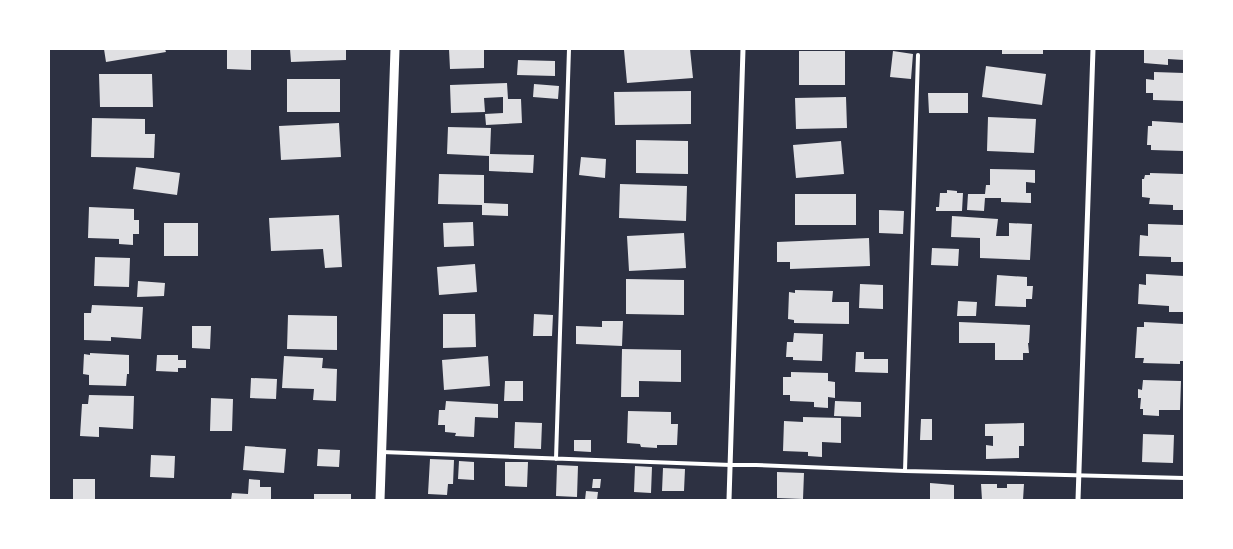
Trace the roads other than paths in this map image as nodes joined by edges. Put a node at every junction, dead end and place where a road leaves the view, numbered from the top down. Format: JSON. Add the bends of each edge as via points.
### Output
{"nodes":[{"id":1,"x":395,"y":49,"type":"edge"},
{"id":2,"x":569,"y":49,"type":"edge"},
{"id":3,"x":743,"y":49,"type":"edge"},
{"id":4,"x":1093,"y":49,"type":"edge"},
{"id":5,"x":918,"y":55,"type":"dead end"},
{"id":6,"x":382,"y":452,"type":"junction"},
{"id":7,"x":556,"y":459,"type":"junction"},
{"id":8,"x":731,"y":466,"type":"junction"},
{"id":9,"x":905,"y":470,"type":"junction"},
{"id":10,"x":1078,"y":474,"type":"junction"},
{"id":11,"x":1184,"y":478,"type":"edge"},
{"id":12,"x":380,"y":500,"type":"edge"},
{"id":13,"x":729,"y":500,"type":"edge"},
{"id":14,"x":1078,"y":500,"type":"edge"}],
"edges":[{"from":1,"to":6,"type":"street"},
{"from":2,"to":7,"type":"lane"},
{"from":3,"to":8,"type":"street"},
{"from":4,"to":10,"type":"street"},
{"from":5,"to":9,"type":"lane"},
{"from":6,"to":7,"type":"lane"},
{"from":6,"to":12,"type":"street"},
{"from":7,"to":8,"type":"lane"},
{"from":8,"to":9,"type":"lane","via":[[756,464]]},
{"from":8,"to":13,"type":"street"},
{"from":9,"to":10,"type":"lane"},
{"from":10,"to":11,"type":"lane"},
{"from":10,"to":14,"type":"street"}]}
